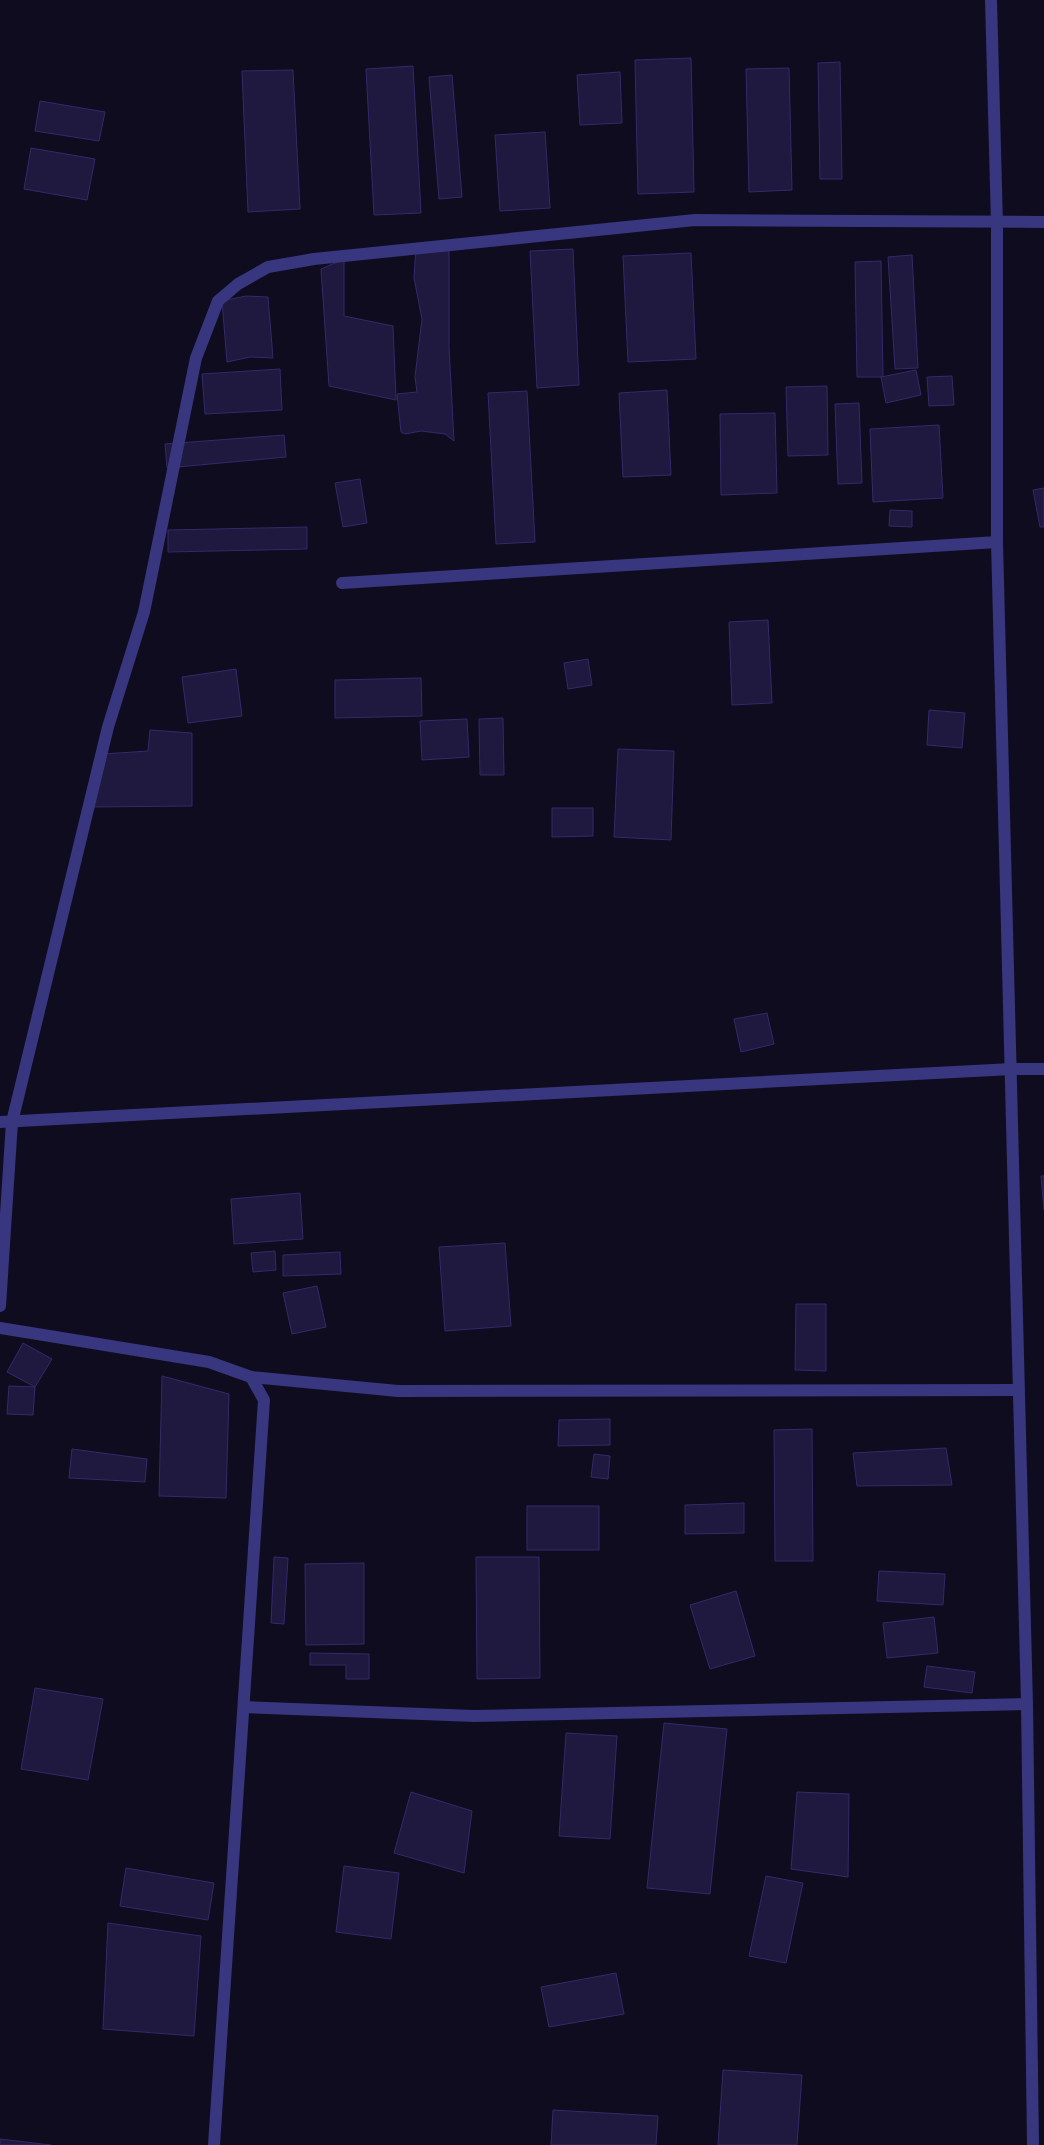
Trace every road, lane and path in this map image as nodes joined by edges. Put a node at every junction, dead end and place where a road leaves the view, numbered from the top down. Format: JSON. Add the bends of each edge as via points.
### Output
{"nodes":[{"id":1,"x":991,"y":0,"type":"edge"},
{"id":2,"x":1044,"y":222,"type":"edge"},
{"id":3,"x":997,"y":224,"type":"junction"},
{"id":4,"x":997,"y":542,"type":"junction"},
{"id":5,"x":342,"y":583,"type":"dead end"},
{"id":6,"x":1012,"y":1069,"type":"junction"},
{"id":7,"x":1044,"y":1069,"type":"edge"},
{"id":8,"x":6,"y":1122,"type":"edge"},
{"id":9,"x":0,"y":1306,"type":"edge"},
{"id":10,"x":0,"y":1328,"type":"edge"},
{"id":11,"x":251,"y":1377,"type":"junction"},
{"id":12,"x":1018,"y":1390,"type":"junction"},
{"id":13,"x":1027,"y":1704,"type":"junction"},
{"id":14,"x":244,"y":1707,"type":"junction"},
{"id":15,"x":214,"y":2145,"type":"edge"},
{"id":16,"x":1033,"y":2145,"type":"edge"}],
"edges":[{"from":1,"to":3,"type":"street"},
{"from":2,"to":3,"type":"street"},
{"from":3,"to":4,"type":"street"},
{"from":3,"to":8,"type":"street","via":[[734,219],[658,224],[314,259],[268,267],[238,284],[218,301],[196,358],[144,612],[108,727]]},
{"from":4,"to":5,"type":"street"},
{"from":4,"to":6,"type":"street"},
{"from":6,"to":7,"type":"street"},
{"from":6,"to":8,"type":"street"},
{"from":6,"to":12,"type":"street"},
{"from":8,"to":9,"type":"street"},
{"from":10,"to":11,"type":"street","via":[[209,1362]]},
{"from":11,"to":12,"type":"street","via":[[398,1391]]},
{"from":11,"to":14,"type":"street","via":[[264,1400]]},
{"from":12,"to":13,"type":"street"},
{"from":13,"to":14,"type":"street","via":[[474,1716]]},
{"from":13,"to":16,"type":"street"},
{"from":14,"to":15,"type":"street"}]}
